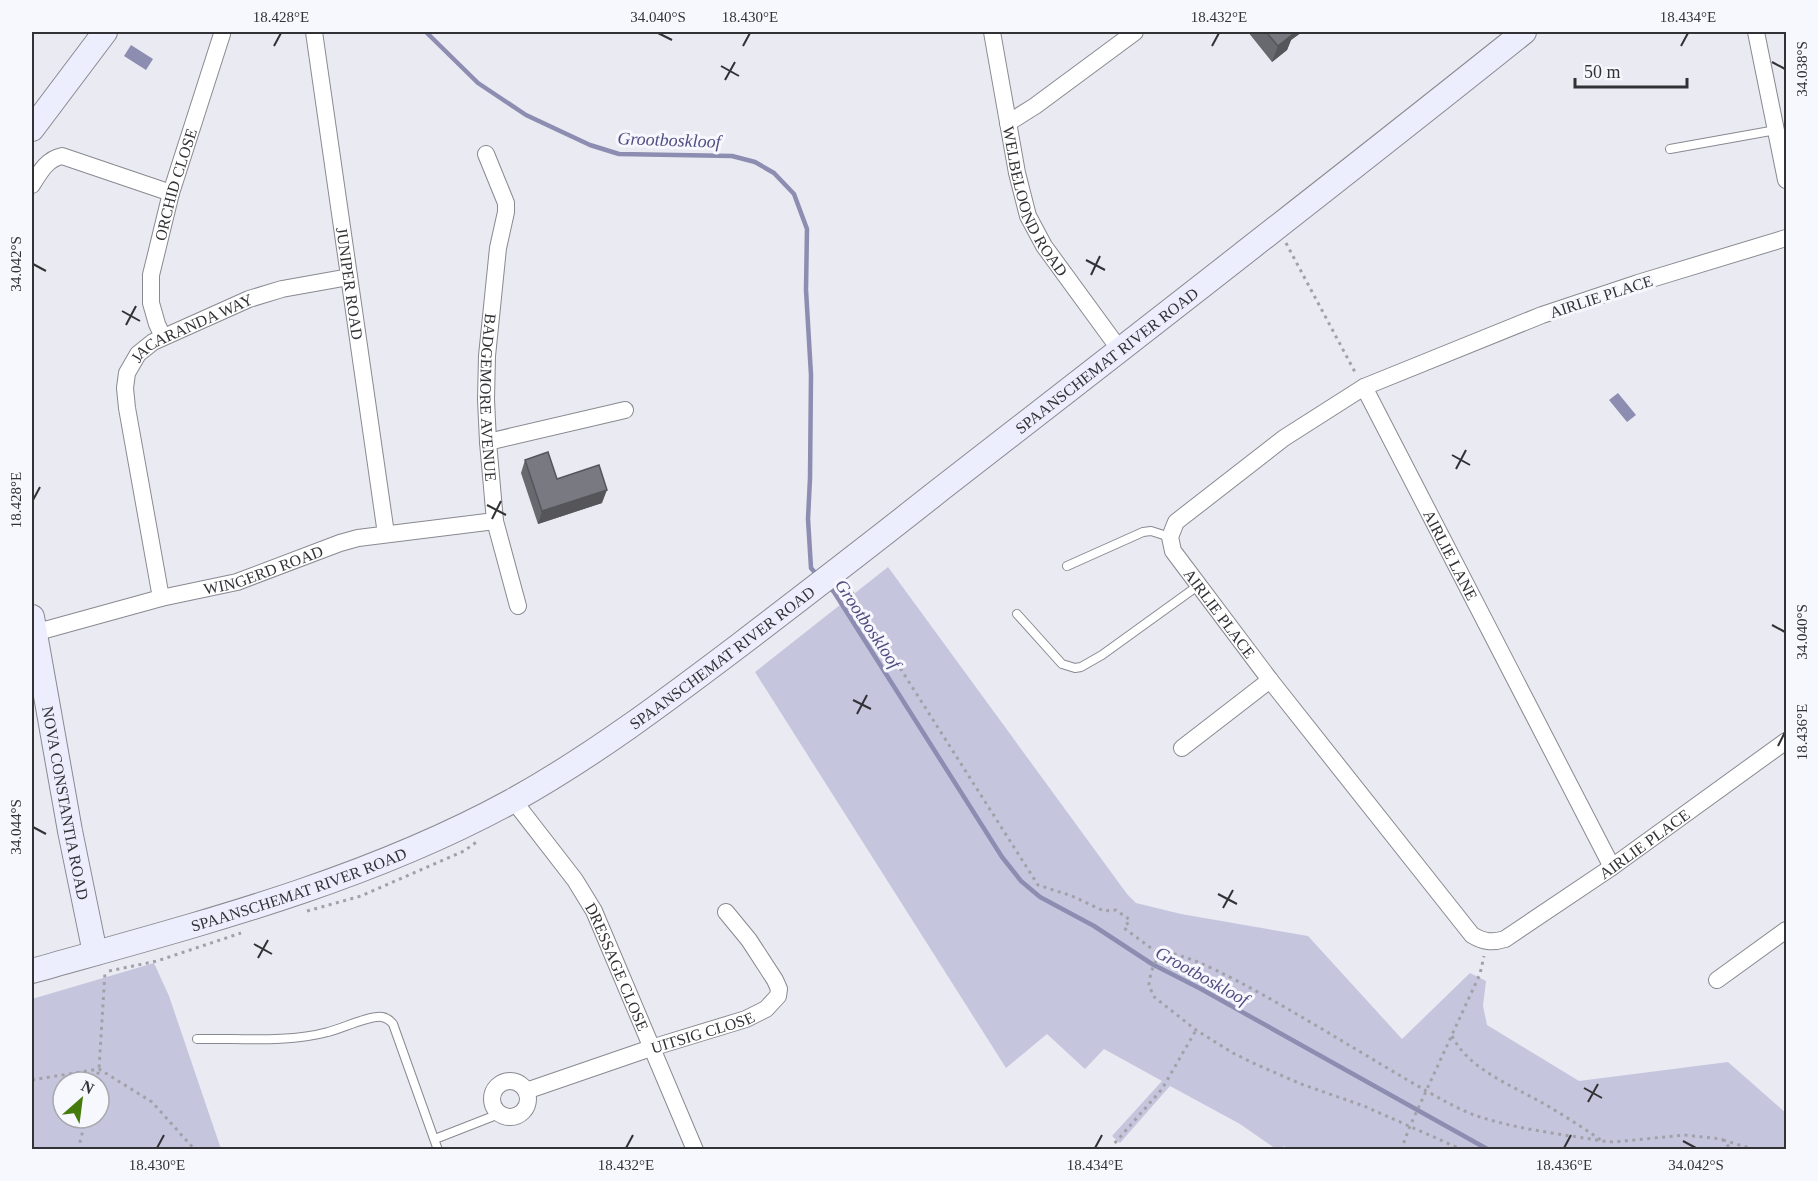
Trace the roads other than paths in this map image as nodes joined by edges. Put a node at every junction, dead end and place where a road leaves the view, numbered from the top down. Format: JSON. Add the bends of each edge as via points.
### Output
{"nodes":[{"id":1,"x":105,"y":32,"type":"edge"},
{"id":2,"x":315,"y":32,"type":"edge"},
{"id":3,"x":992,"y":32,"type":"edge"},
{"id":4,"x":1135,"y":32,"type":"edge"},
{"id":5,"x":1524,"y":32,"type":"edge"},
{"id":6,"x":1756,"y":32,"type":"edge"},
{"id":7,"x":222,"y":34,"type":"dead end"},
{"id":8,"x":1008,"y":123,"type":"junction"},
{"id":9,"x":32,"y":129,"type":"edge"},
{"id":10,"x":1776,"y":130,"type":"junction"},
{"id":11,"x":1670,"y":149,"type":"dead end"},
{"id":12,"x":486,"y":154,"type":"dead end"},
{"id":13,"x":1786,"y":180,"type":"edge"},
{"id":14,"x":32,"y":185,"type":"edge"},
{"id":15,"x":171,"y":193,"type":"junction"},
{"id":16,"x":1786,"y":238,"type":"edge"},
{"id":17,"x":349,"y":277,"type":"junction"},
{"id":18,"x":163,"y":337,"type":"junction"},
{"id":19,"x":1120,"y":350,"type":"junction"},
{"id":20,"x":1364,"y":387,"type":"junction"},
{"id":21,"x":625,"y":410,"type":"dead end"},
{"id":22,"x":488,"y":442,"type":"junction"},
{"id":23,"x":495,"y":521,"type":"junction"},
{"id":24,"x":386,"y":534,"type":"junction"},
{"id":25,"x":1170,"y":537,"type":"junction"},
{"id":26,"x":1067,"y":566,"type":"dead end"},
{"id":27,"x":1199,"y":585,"type":"junction"},
{"id":28,"x":161,"y":598,"type":"junction"},
{"id":29,"x":518,"y":606,"type":"dead end"},
{"id":30,"x":1017,"y":614,"type":"dead end"},
{"id":31,"x":33,"y":625,"type":"edge"},
{"id":32,"x":1270,"y":680,"type":"junction"},
{"id":33,"x":1786,"y":741,"type":"edge"},
{"id":34,"x":1182,"y":748,"type":"dead end"},
{"id":35,"x":513,"y":800,"type":"junction"},
{"id":36,"x":1611,"y":867,"type":"junction"},
{"id":37,"x":726,"y":912,"type":"dead end"},
{"id":38,"x":1786,"y":930,"type":"edge"},
{"id":39,"x":100,"y":962,"type":"junction"},
{"id":40,"x":32,"y":971,"type":"edge"},
{"id":41,"x":1717,"y":980,"type":"dead end"},
{"id":42,"x":197,"y":1039,"type":"dead end"},
{"id":43,"x":651,"y":1048,"type":"junction"},
{"id":44,"x":526,"y":1091,"type":"junction"},
{"id":45,"x":499,"y":1114,"type":"junction"},
{"id":46,"x":435,"y":1138,"type":"junction"},
{"id":47,"x":438,"y":1149,"type":"edge"},
{"id":48,"x":695,"y":1149,"type":"edge"}],
"edges":[{"from":1,"to":9,"type":"main road"},
{"from":2,"to":17,"type":"street","name":"JUNIPER ROAD"},
{"from":3,"to":8,"type":"street","name":"WELBELOOND ROAD"},
{"from":4,"to":8,"type":"street"},
{"from":5,"to":19,"type":"main road","name":"SPAANSCHEMAT RIVER ROAD"},
{"from":6,"to":10,"type":"street"},
{"from":7,"to":15,"type":"street","name":"ORCHID CLOSE"},
{"from":8,"to":19,"type":"street","name":"WELBELOOND ROAD","via":[[1028,216],[1044,246]]},
{"from":10,"to":11,"type":"lane"},
{"from":10,"to":13,"type":"street"},
{"from":12,"to":22,"type":"street","name":"BADGEMORE AVENUE","via":[[506,202],[487,356]]},
{"from":14,"to":15,"type":"street","via":[[51,160],[62,156]]},
{"from":15,"to":18,"type":"street","name":"ORCHID CLOSE","via":[[150,290],[153,313]]},
{"from":16,"to":20,"type":"street","name":"AIRLIE PLACE","via":[[1542,315]]},
{"from":17,"to":18,"type":"street","name":"JACARANDA WAY","via":[[256,296]]},
{"from":17,"to":24,"type":"street","name":"JUNIPER ROAD"},
{"from":18,"to":28,"type":"street","name":"JACARANDA WAY","via":[[138,354],[125,380]]},
{"from":19,"to":35,"type":"main road","name":"SPAANSCHEMAT RIVER ROAD","via":[[830,581],[662,704]]},
{"from":20,"to":25,"type":"street","name":"AIRLIE PLACE","via":[[1284,438],[1215,491],[1176,522]]},
{"from":20,"to":36,"type":"street","name":"AIRLIE LANE"},
{"from":21,"to":22,"type":"street"},
{"from":22,"to":23,"type":"street","name":"BADGEMORE AVENUE"},
{"from":23,"to":24,"type":"street","name":"WINGERD ROAD"},
{"from":23,"to":29,"type":"street","name":"BADGEMORE AVENUE"},
{"from":24,"to":28,"type":"street","name":"WINGERD ROAD","via":[[340,543],[237,582]]},
{"from":25,"to":26,"type":"lane","via":[[1143,532]]},
{"from":25,"to":27,"type":"street","name":"AIRLIE PLACE","via":[[1173,551]]},
{"from":27,"to":30,"type":"lane","via":[[1102,655],[1075,668],[1062,664]]},
{"from":27,"to":32,"type":"street","name":"AIRLIE PLACE"},
{"from":28,"to":31,"type":"street","name":"WINGERD ROAD"},
{"from":31,"to":39,"type":"main road","name":"NOVA CONSTANTIA ROAD","via":[[70,831]]},
{"from":32,"to":34,"type":"street"},
{"from":32,"to":36,"type":"street","name":"AIRLIE PLACE","via":[[1472,935],[1486,942],[1505,939]]},
{"from":33,"to":36,"type":"street","name":"AIRLIE PLACE"},
{"from":35,"to":39,"type":"main road","name":"SPAANSCHEMAT RIVER ROAD","via":[[375,865]]},
{"from":35,"to":43,"type":"street","name":"DRESSAGE CLOSE","via":[[584,894]]},
{"from":37,"to":43,"type":"street","name":"UITSIG CLOSE","via":[[775,980],[778,996],[766,1009],[746,1019]]},
{"from":38,"to":41,"type":"street"},
{"from":39,"to":40,"type":"main road","name":"SPAANSCHEMAT RIVER ROAD"},
{"from":42,"to":46,"type":"lane","via":[[290,1039],[380,1016],[386,1018],[393,1024]]},
{"from":43,"to":44,"type":"street","name":"UITSIG CLOSE"},
{"from":43,"to":48,"type":"street","name":"DRESSAGE CLOSE"},
{"from":44,"to":45,"type":"street","via":[[527,1103],[521,1113],[511,1117]]},
{"from":44,"to":45,"type":"street","via":[[517,1082],[498,1084],[491,1096]]},
{"from":45,"to":46,"type":"lane"},
{"from":46,"to":47,"type":"lane"}]}
